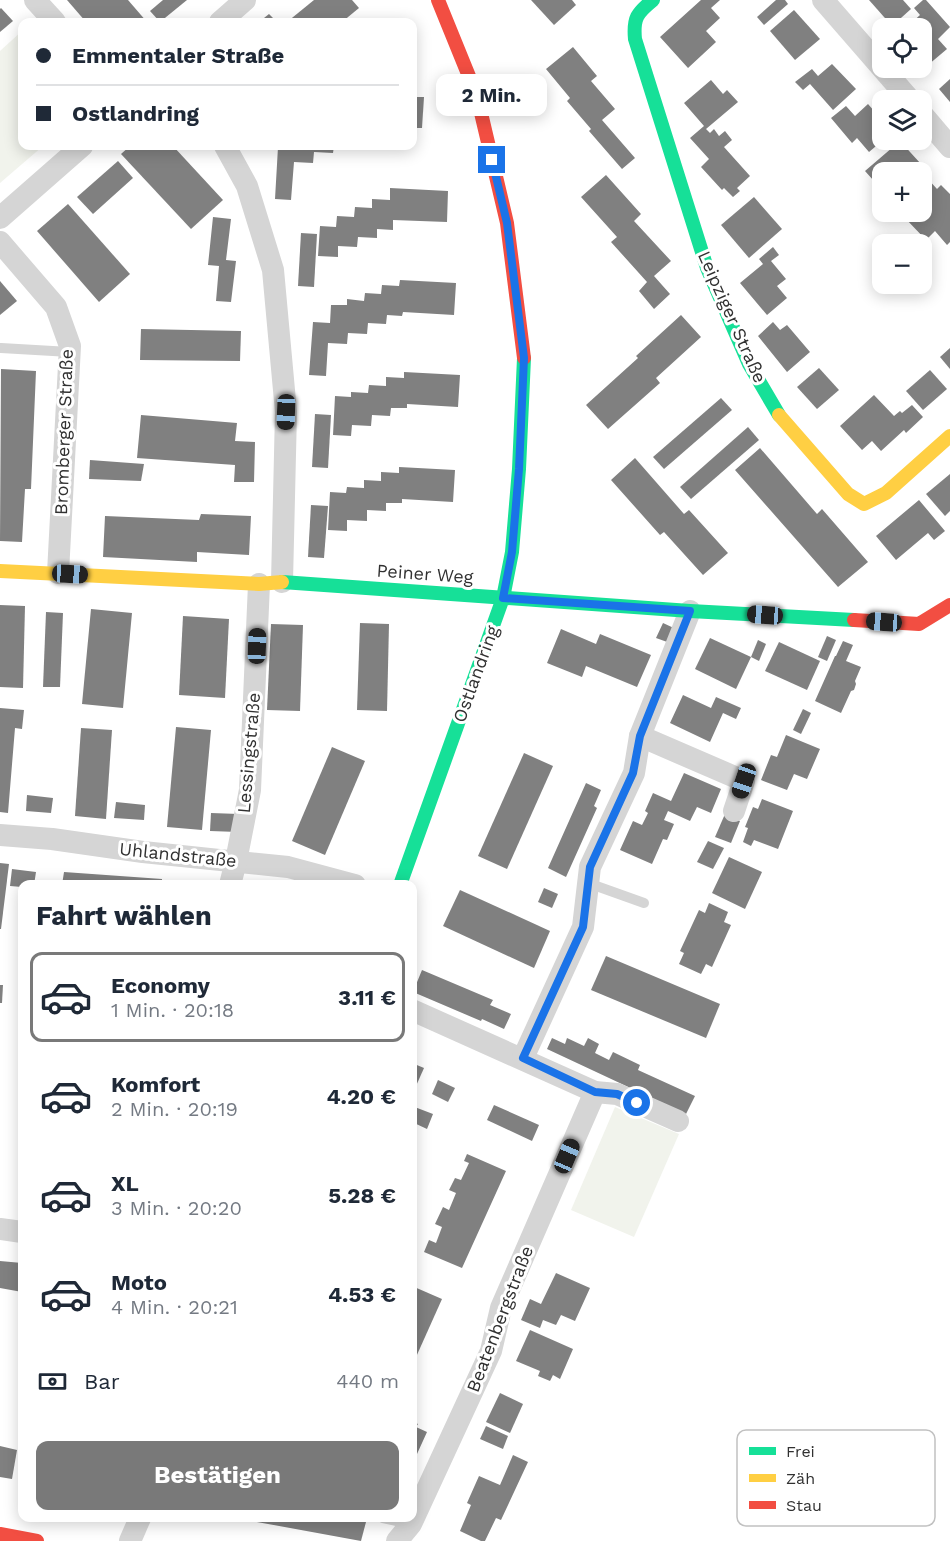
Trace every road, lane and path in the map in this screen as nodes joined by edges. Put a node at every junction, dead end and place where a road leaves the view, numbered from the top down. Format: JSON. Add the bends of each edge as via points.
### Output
{"nodes":[{"id":1,"x":35,"y":0,"type":"edge"},
{"id":2,"x":245,"y":0,"type":"edge"},
{"id":3,"x":438,"y":0,"type":"edge"},
{"id":4,"x":653,"y":0,"type":"edge"},
{"id":5,"x":823,"y":0,"type":"edge"},
{"id":6,"x":51,"y":18,"type":"edge"},
{"id":7,"x":225,"y":18,"type":"edge"},
{"id":8,"x":901,"y":90,"type":"edge"},
{"id":9,"x":932,"y":126,"type":"edge"},
{"id":10,"x":950,"y":147,"type":"edge"},
{"id":11,"x":77,"y":150,"type":"edge"},
{"id":12,"x":227,"y":150,"type":"edge"},
{"id":13,"x":0,"y":218,"type":"edge"},
{"id":14,"x":0,"y":242,"type":"edge"},
{"id":15,"x":1,"y":348,"type":"edge"},
{"id":16,"x":70,"y":352,"type":"junction"},
{"id":17,"x":950,"y":436,"type":"edge"},
{"id":18,"x":0,"y":571,"type":"edge"},
{"id":19,"x":58,"y":573,"type":"junction"},
{"id":20,"x":282,"y":582,"type":"junction"},
{"id":21,"x":259,"y":584,"type":"junction"},
{"id":22,"x":503,"y":598,"type":"junction"},
{"id":23,"x":950,"y":605,"type":"edge"},
{"id":24,"x":690,"y":611,"type":"junction"},
{"id":25,"x":640,"y":736,"type":"junction"},
{"id":26,"x":734,"y":811,"type":"dead end"},
{"id":27,"x":0,"y":835,"type":"edge"},
{"id":28,"x":236,"y":861,"type":"junction"},
{"id":29,"x":231,"y":880,"type":"edge"},
{"id":30,"x":336,"y":880,"type":"edge"},
{"id":31,"x":402,"y":880,"type":"edge"},
{"id":32,"x":588,"y":883,"type":"junction"},
{"id":33,"x":644,"y":903,"type":"dead end"},
{"id":34,"x":417,"y":1012,"type":"edge"},
{"id":35,"x":523,"y":1058,"type":"junction"},
{"id":36,"x":595,"y":1092,"type":"junction"},
{"id":37,"x":678,"y":1121,"type":"dead end"},
{"id":38,"x":0,"y":1229,"type":"edge"},
{"id":39,"x":18,"y":1231,"type":"edge"},
{"id":40,"x":417,"y":1505,"type":"edge"},
{"id":41,"x":138,"y":1522,"type":"edge"},
{"id":42,"x":389,"y":1522,"type":"edge"},
{"id":43,"x":404,"y":1532,"type":"edge"},
{"id":44,"x":0,"y":1534,"type":"edge"},
{"id":45,"x":37,"y":1541,"type":"edge"},
{"id":46,"x":130,"y":1541,"type":"edge"}],
"edges":[{"from":1,"to":6,"type":"street"},
{"from":2,"to":7,"type":"street"},
{"from":3,"to":22,"type":"street","name":"Ostlandring","via":[[477,96],[507,223],[524,358],[512,552]]},
{"from":4,"to":17,"type":"street","name":"Leipziger Straße","via":[[637,14],[633,24],[635,39],[706,268],[749,364],[778,414],[848,494],[864,504],[886,493]]},
{"from":5,"to":8,"type":"street"},
{"from":9,"to":10,"type":"street"},
{"from":11,"to":13,"type":"street"},
{"from":12,"to":20,"type":"street","via":[[248,186],[273,270],[286,412]]},
{"from":14,"to":16,"type":"street","name":"Bromberger Straße","via":[[56,307]]},
{"from":15,"to":16,"type":"lane"},
{"from":16,"to":19,"type":"street","name":"Bromberger Straße"},
{"from":18,"to":19,"type":"street","name":"Peiner Weg"},
{"from":19,"to":21,"type":"street","name":"Peiner Weg"},
{"from":20,"to":21,"type":"street","name":"Peiner Weg"},
{"from":20,"to":22,"type":"street","name":"Peiner Weg"},
{"from":21,"to":28,"type":"street","name":"Lessingstraße","via":[[250,790]]},
{"from":22,"to":24,"type":"street","name":"Peiner Weg"},
{"from":22,"to":31,"type":"street","name":"Ostlandring"},
{"from":23,"to":24,"type":"street","name":"Peiner Weg","via":[[919,624]]},
{"from":24,"to":25,"type":"street"},
{"from":25,"to":26,"type":"street","via":[[744,781]]},
{"from":25,"to":32,"type":"street","via":[[633,773],[590,867]]},
{"from":27,"to":28,"type":"street","name":"Uhlandstraße"},
{"from":28,"to":29,"type":"street","name":"Lessingstraße"},
{"from":28,"to":30,"type":"street","name":"Uhlandstraße","via":[[288,867]]},
{"from":32,"to":33,"type":"lane"},
{"from":32,"to":35,"type":"street","via":[[583,927]]},
{"from":34,"to":35,"type":"street"},
{"from":35,"to":36,"type":"street"},
{"from":36,"to":37,"type":"street","via":[[617,1094]]},
{"from":36,"to":40,"type":"street","name":"Beatenbergstraße","via":[[501,1308],[491,1351]]},
{"from":38,"to":39,"type":"street"},
{"from":41,"to":46,"type":"street"},
{"from":42,"to":43,"type":"lane"},
{"from":44,"to":45,"type":"street"}]}
